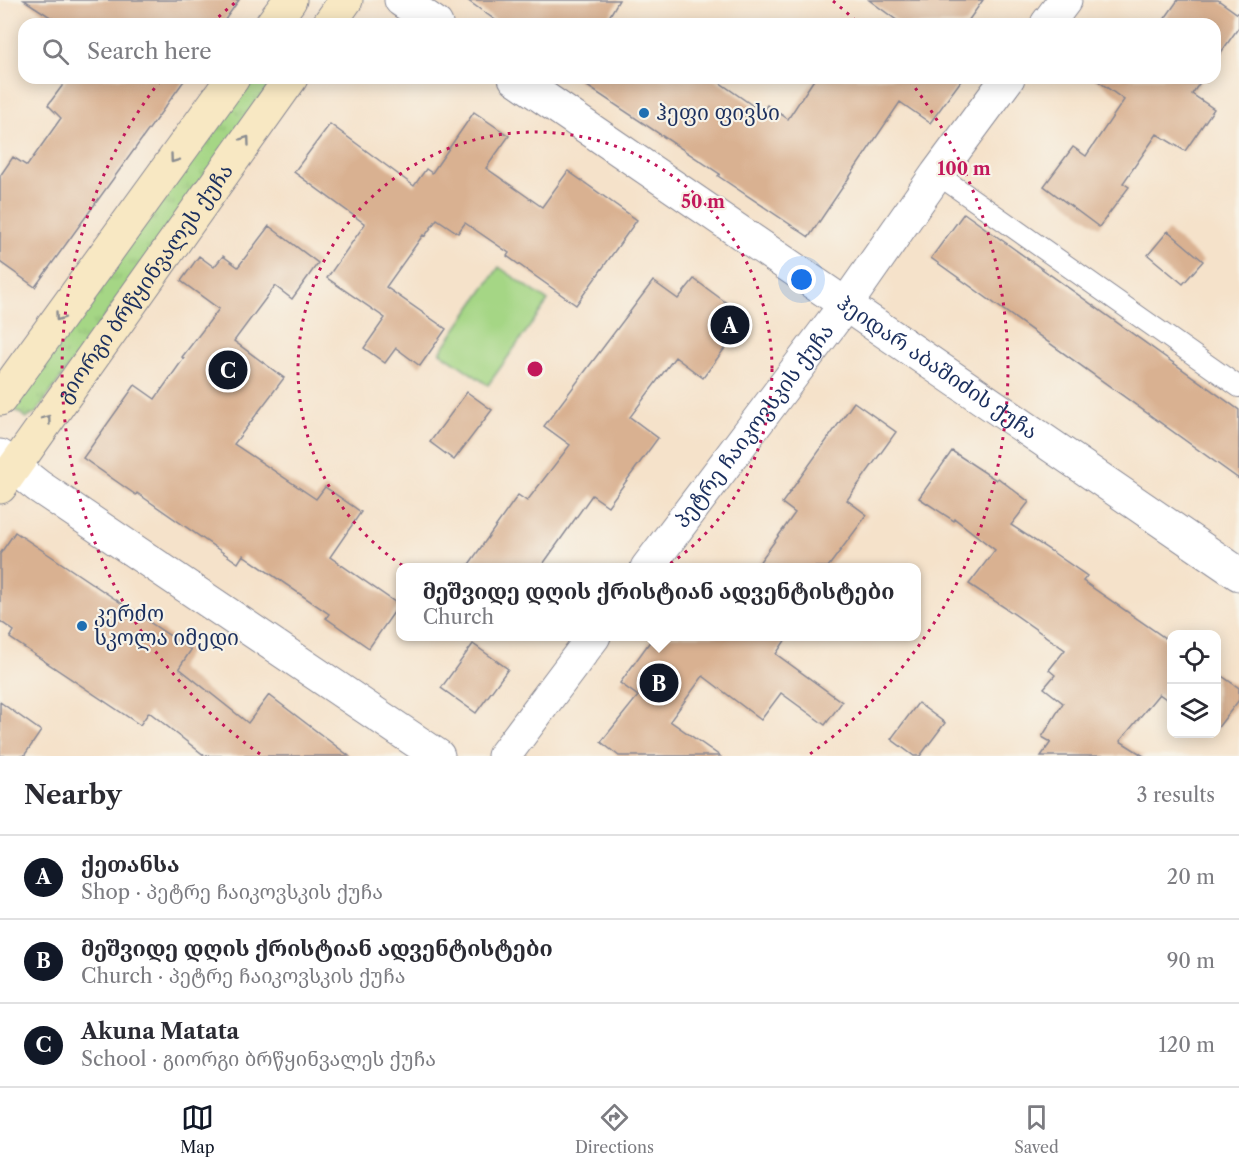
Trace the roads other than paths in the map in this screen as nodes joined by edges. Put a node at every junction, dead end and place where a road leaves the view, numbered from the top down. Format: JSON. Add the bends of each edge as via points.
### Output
{"nodes":[{"id":1,"x":290,"y":0,"type":"edge"},
{"id":2,"x":346,"y":0,"type":"edge"},
{"id":3,"x":401,"y":0,"type":"edge"},
{"id":4,"x":1065,"y":0,"type":"edge"},
{"id":5,"x":276,"y":18,"type":"edge"},
{"id":6,"x":333,"y":18,"type":"edge"},
{"id":7,"x":427,"y":18,"type":"edge"},
{"id":8,"x":1052,"y":18,"type":"edge"},
{"id":9,"x":229,"y":84,"type":"edge"},
{"id":10,"x":287,"y":84,"type":"edge"},
{"id":11,"x":524,"y":84,"type":"edge"},
{"id":12,"x":1004,"y":84,"type":"edge"},
{"id":13,"x":937,"y":174,"type":"junction"},
{"id":14,"x":846,"y":304,"type":"junction"},
{"id":15,"x":1239,"y":387,"type":"edge"},
{"id":16,"x":0,"y":399,"type":"edge"},
{"id":17,"x":5,"y":470,"type":"edge"},
{"id":18,"x":649,"y":563,"type":"edge"},
{"id":19,"x":1239,"y":574,"type":"edge"},
{"id":20,"x":590,"y":641,"type":"edge"},
{"id":21,"x":438,"y":756,"type":"edge"},
{"id":22,"x":504,"y":756,"type":"edge"}],
"edges":[{"from":1,"to":5,"type":"street"},
{"from":2,"to":6,"type":"street"},
{"from":3,"to":7,"type":"street"},
{"from":4,"to":8,"type":"street"},
{"from":9,"to":16,"type":"street","one_way":true},
{"from":17,"to":10,"type":"street","name":"გიორგი ბრწყინვალეს ქუჩა","one_way":true},
{"from":11,"to":14,"type":"street","name":"ჰეიდარ აბაშიძის ქუჩა"},
{"from":12,"to":13,"type":"street","name":"პეტრე ჩაიკოვსკის ქუჩა"},
{"from":13,"to":14,"type":"street","name":"პეტრე ჩაიკოვსკის ქუჩა"},
{"from":13,"to":15,"type":"lane"},
{"from":14,"to":18,"type":"street","name":"პეტრე ჩაიკოვსკის ქუჩა"},
{"from":14,"to":19,"type":"street","name":"ჰეიდარ აბაშიძის ქუჩა"},
{"from":17,"to":21,"type":"street","via":[[38,486]]},
{"from":20,"to":22,"type":"street"}]}
